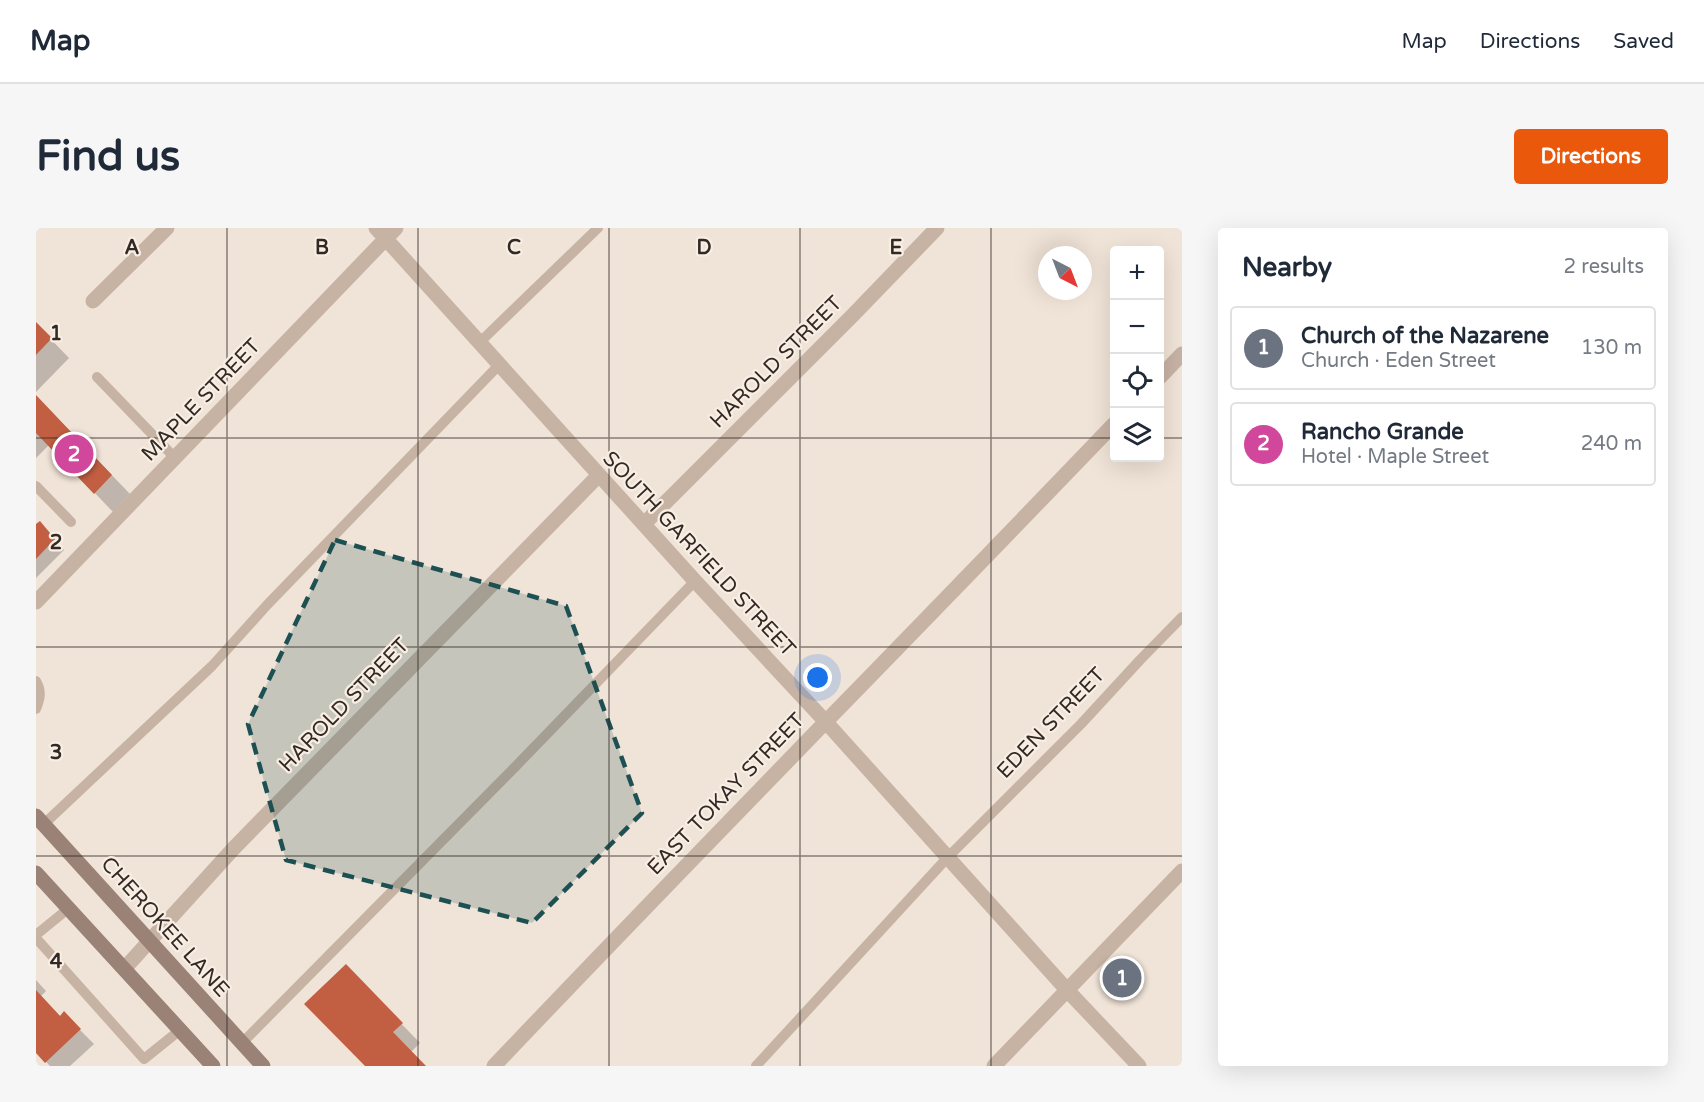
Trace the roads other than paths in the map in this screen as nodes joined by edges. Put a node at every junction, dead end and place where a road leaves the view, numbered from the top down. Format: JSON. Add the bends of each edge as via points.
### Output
{"nodes":[{"id":1,"x":167,"y":228,"type":"edge"},
{"id":2,"x":598,"y":228,"type":"edge"},
{"id":3,"x":937,"y":228,"type":"edge"},
{"id":4,"x":386,"y":232,"type":"edge"},
{"id":5,"x":93,"y":301,"type":"dead end"},
{"id":6,"x":479,"y":343,"type":"junction"},
{"id":7,"x":1182,"y":354,"type":"edge"},
{"id":8,"x":499,"y":365,"type":"junction"},
{"id":9,"x":1164,"y":373,"type":"edge"},
{"id":10,"x":98,"y":377,"type":"dead end"},
{"id":11,"x":1110,"y":428,"type":"edge"},
{"id":12,"x":175,"y":458,"type":"junction"},
{"id":13,"x":598,"y":475,"type":"junction"},
{"id":14,"x":36,"y":486,"type":"edge"},
{"id":15,"x":71,"y":522,"type":"dead end"},
{"id":16,"x":644,"y":524,"type":"junction"},
{"id":17,"x":695,"y":581,"type":"junction"},
{"id":18,"x":36,"y":602,"type":"edge"},
{"id":19,"x":1182,"y":617,"type":"edge"},
{"id":20,"x":36,"y":681,"type":"edge"},
{"id":21,"x":36,"y":709,"type":"edge"},
{"id":22,"x":825,"y":721,"type":"junction"},
{"id":23,"x":39,"y":823,"type":"edge"},
{"id":24,"x":948,"y":857,"type":"junction"},
{"id":25,"x":1182,"y":871,"type":"edge"},
{"id":26,"x":36,"y":873,"type":"edge"},
{"id":27,"x":69,"y":908,"type":"junction"},
{"id":28,"x":36,"y":937,"type":"edge"},
{"id":29,"x":150,"y":942,"type":"junction"},
{"id":30,"x":124,"y":968,"type":"junction"},
{"id":31,"x":1067,"y":990,"type":"junction"},
{"id":32,"x":180,"y":1030,"type":"junction"},
{"id":33,"x":242,"y":1043,"type":"junction"},
{"id":34,"x":140,"y":1062,"type":"edge"},
{"id":35,"x":213,"y":1066,"type":"edge"},
{"id":36,"x":263,"y":1066,"type":"edge"},
{"id":37,"x":494,"y":1066,"type":"edge"},
{"id":38,"x":756,"y":1066,"type":"edge"},
{"id":39,"x":994,"y":1066,"type":"edge"},
{"id":40,"x":1139,"y":1066,"type":"edge"}],
"edges":[{"from":1,"to":5,"type":"street"},
{"from":2,"to":6,"type":"lane"},
{"from":3,"to":16,"type":"street","name":"HAROLD STREET"},
{"from":4,"to":6,"type":"street","name":"SOUTH GARFIELD STREET"},
{"from":4,"to":12,"type":"street","name":"MAPLE STREET"},
{"from":6,"to":8,"type":"street","name":"SOUTH GARFIELD STREET"},
{"from":7,"to":9,"type":"street"},
{"from":8,"to":13,"type":"street","name":"SOUTH GARFIELD STREET"},
{"from":8,"to":23,"type":"lane","via":[[212,666]]},
{"from":10,"to":12,"type":"lane"},
{"from":11,"to":22,"type":"street","name":"EAST TOKAY STREET"},
{"from":12,"to":18,"type":"street","name":"MAPLE STREET"},
{"from":13,"to":16,"type":"street","name":"SOUTH GARFIELD STREET"},
{"from":13,"to":29,"type":"street","name":"HAROLD STREET","via":[[234,848]]},
{"from":14,"to":15,"type":"lane"},
{"from":16,"to":17,"type":"street","name":"SOUTH GARFIELD STREET"},
{"from":17,"to":22,"type":"street","name":"SOUTH GARFIELD STREET"},
{"from":17,"to":33,"type":"lane"},
{"from":19,"to":24,"type":"lane","name":"EDEN STREET"},
{"from":20,"to":21,"type":"lane","via":[[41,696]]},
{"from":22,"to":24,"type":"street","name":"SOUTH GARFIELD STREET"},
{"from":22,"to":37,"type":"street","name":"EAST TOKAY STREET"},
{"from":23,"to":29,"type":"main road","name":"CHEROKEE LANE"},
{"from":24,"to":31,"type":"street","name":"SOUTH GARFIELD STREET"},
{"from":24,"to":38,"type":"lane","name":"EDEN STREET"},
{"from":25,"to":31,"type":"street"},
{"from":26,"to":27,"type":"main road"},
{"from":27,"to":28,"type":"lane"},
{"from":27,"to":30,"type":"main road"},
{"from":28,"to":34,"type":"lane"},
{"from":29,"to":30,"type":"street","name":"HAROLD STREET"},
{"from":29,"to":33,"type":"main road","name":"CHEROKEE LANE"},
{"from":30,"to":32,"type":"main road"},
{"from":31,"to":39,"type":"street"},
{"from":31,"to":40,"type":"street","name":"SOUTH GARFIELD STREET"},
{"from":32,"to":34,"type":"lane"},
{"from":32,"to":35,"type":"main road"},
{"from":33,"to":36,"type":"main road","name":"CHEROKEE LANE"}]}
